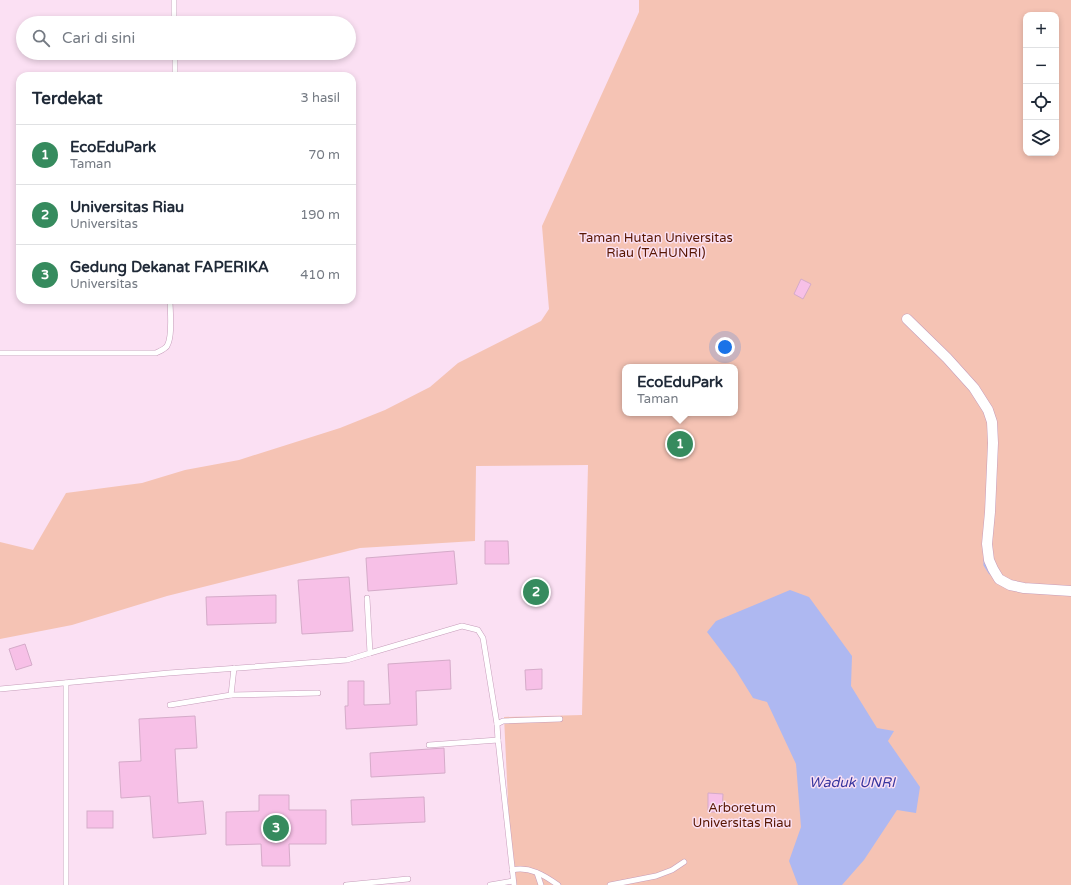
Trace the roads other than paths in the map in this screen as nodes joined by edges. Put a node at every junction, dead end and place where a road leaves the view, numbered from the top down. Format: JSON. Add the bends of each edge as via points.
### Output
{"nodes":[{"id":1,"x":174,"y":0,"type":"edge"},
{"id":2,"x":174,"y":16,"type":"edge"},
{"id":3,"x":174,"y":60,"type":"edge"},
{"id":4,"x":175,"y":72,"type":"edge"},
{"id":5,"x":170,"y":304,"type":"edge"},
{"id":6,"x":907,"y":319,"type":"dead end"},
{"id":7,"x":0,"y":353,"type":"edge"},
{"id":8,"x":1071,"y":591,"type":"edge"},
{"id":9,"x":367,"y":598,"type":"dead end"},
{"id":10,"x":370,"y":653,"type":"junction"},
{"id":11,"x":234,"y":668,"type":"junction"},
{"id":12,"x":66,"y":683,"type":"junction"},
{"id":13,"x":0,"y":689,"type":"edge"},
{"id":14,"x":318,"y":693,"type":"dead end"},
{"id":15,"x":231,"y":695,"type":"junction"},
{"id":16,"x":170,"y":705,"type":"dead end"},
{"id":17,"x":560,"y":719,"type":"dead end"},
{"id":18,"x":497,"y":724,"type":"junction"},
{"id":19,"x":498,"y":740,"type":"junction"},
{"id":20,"x":430,"y":745,"type":"dead end"},
{"id":21,"x":684,"y":862,"type":"dead end"},
{"id":22,"x":512,"y":870,"type":"junction"},
{"id":23,"x":537,"y":872,"type":"junction"},
{"id":24,"x":408,"y":879,"type":"dead end"},
{"id":25,"x":513,"y":883,"type":"edge"},
{"id":26,"x":66,"y":885,"type":"edge"},
{"id":27,"x":346,"y":885,"type":"edge"},
{"id":28,"x":490,"y":885,"type":"edge"},
{"id":29,"x":541,"y":885,"type":"edge"},
{"id":30,"x":558,"y":885,"type":"edge"},
{"id":31,"x":610,"y":885,"type":"edge"}],
"edges":[{"from":1,"to":2,"type":"lane"},
{"from":3,"to":4,"type":"lane"},
{"from":5,"to":7,"type":"lane","via":[[170,334],[167,345],[156,353]]},
{"from":6,"to":8,"type":"street","via":[[974,388],[988,410],[992,422],[993,443],[986,544],[989,560],[999,579],[1024,588]]},
{"from":9,"to":10,"type":"lane"},
{"from":10,"to":11,"type":"lane","via":[[347,660]]},
{"from":10,"to":18,"type":"lane","via":[[462,626],[478,630],[483,638]]},
{"from":11,"to":12,"type":"lane"},
{"from":11,"to":15,"type":"lane"},
{"from":12,"to":13,"type":"lane"},
{"from":12,"to":26,"type":"lane"},
{"from":14,"to":15,"type":"lane"},
{"from":15,"to":16,"type":"lane"},
{"from":17,"to":18,"type":"lane","via":[[509,720]]},
{"from":18,"to":19,"type":"lane"},
{"from":19,"to":20,"type":"lane"},
{"from":19,"to":22,"type":"lane"},
{"from":21,"to":31,"type":"lane","via":[[656,876]]},
{"from":22,"to":23,"type":"lane","via":[[521,868]]},
{"from":22,"to":25,"type":"lane"},
{"from":23,"to":29,"type":"lane"},
{"from":23,"to":30,"type":"lane"},
{"from":24,"to":27,"type":"lane"},
{"from":25,"to":28,"type":"lane"}]}
